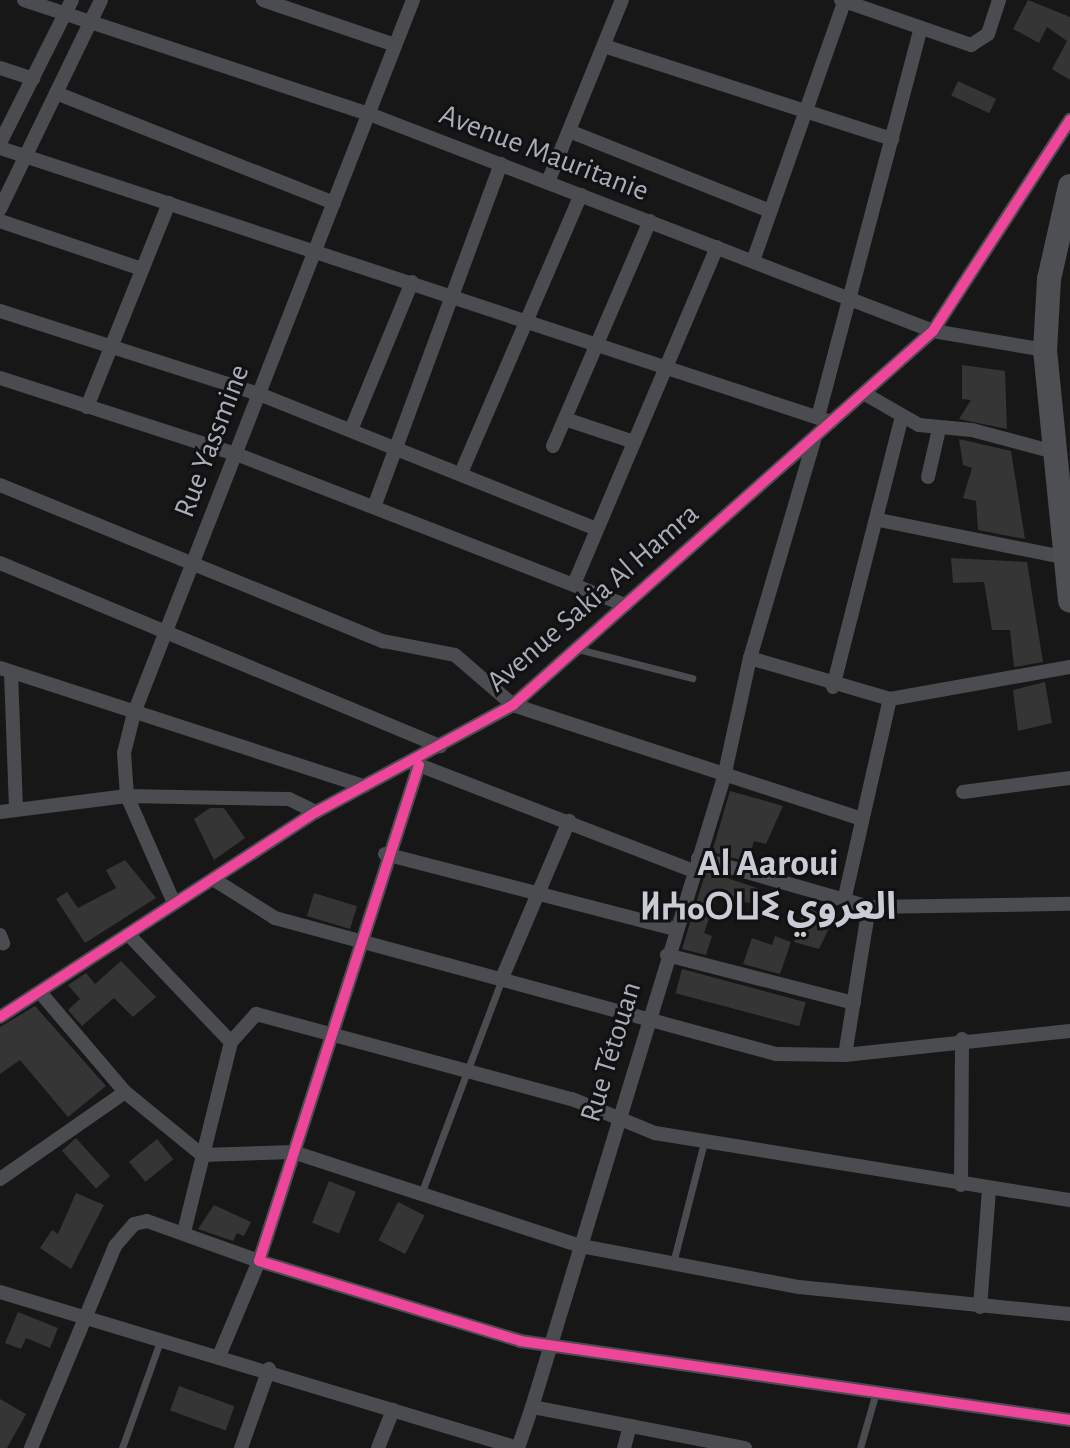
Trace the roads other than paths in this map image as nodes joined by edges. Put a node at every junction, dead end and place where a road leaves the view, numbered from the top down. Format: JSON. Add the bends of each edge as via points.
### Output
{"nodes":[{"id":1,"x":24,"y":0,"type":"edge"},
{"id":2,"x":72,"y":0,"type":"edge"},
{"id":3,"x":101,"y":0,"type":"edge"},
{"id":4,"x":263,"y":0,"type":"edge"},
{"id":5,"x":413,"y":0,"type":"edge"},
{"id":6,"x":622,"y":0,"type":"edge"},
{"id":7,"x":844,"y":0,"type":"edge"},
{"id":8,"x":999,"y":0,"type":"edge"},
{"id":9,"x":64,"y":14,"type":"junction"},
{"id":10,"x":91,"y":21,"type":"junction"},
{"id":11,"x":921,"y":28,"type":"junction"},
{"id":12,"x":395,"y":45,"type":"junction"},
{"id":13,"x":604,"y":46,"type":"junction"},
{"id":14,"x":0,"y":68,"type":"edge"},
{"id":15,"x":33,"y":79,"type":"junction"},
{"id":16,"x":56,"y":93,"type":"junction"},
{"id":17,"x":805,"y":110,"type":"junction"},
{"id":18,"x":369,"y":114,"type":"junction"},
{"id":19,"x":1070,"y":120,"type":"edge"},
{"id":20,"x":569,"y":131,"type":"junction"},
{"id":21,"x":892,"y":139,"type":"junction"},
{"id":22,"x":0,"y":146,"type":"edge"},
{"id":23,"x":25,"y":155,"type":"junction"},
{"id":24,"x":501,"y":164,"type":"junction"},
{"id":25,"x":548,"y":182,"type":"junction"},
{"id":26,"x":1070,"y":186,"type":"edge"},
{"id":27,"x":581,"y":195,"type":"junction"},
{"id":28,"x":169,"y":203,"type":"junction"},
{"id":29,"x":334,"y":203,"type":"junction"},
{"id":30,"x":0,"y":209,"type":"edge"},
{"id":31,"x":770,"y":211,"type":"junction"},
{"id":32,"x":0,"y":221,"type":"edge"},
{"id":33,"x":650,"y":221,"type":"junction"},
{"id":34,"x":717,"y":247,"type":"junction"},
{"id":35,"x":313,"y":249,"type":"junction"},
{"id":36,"x":753,"y":261,"type":"junction"},
{"id":37,"x":142,"y":269,"type":"junction"},
{"id":38,"x":412,"y":282,"type":"junction"},
{"id":39,"x":454,"y":295,"type":"junction"},
{"id":40,"x":852,"y":298,"type":"junction"},
{"id":41,"x":0,"y":311,"type":"edge"},
{"id":42,"x":527,"y":320,"type":"junction"},
{"id":43,"x":933,"y":331,"type":"junction"},
{"id":44,"x":598,"y":344,"type":"junction"},
{"id":45,"x":110,"y":346,"type":"junction"},
{"id":46,"x":1045,"y":350,"type":"junction"},
{"id":47,"x":669,"y":366,"type":"junction"},
{"id":48,"x":0,"y":378,"type":"edge"},
{"id":49,"x":259,"y":394,"type":"junction"},
{"id":50,"x":865,"y":394,"type":"junction"},
{"id":51,"x":87,"y":407,"type":"junction"},
{"id":52,"x":902,"y":417,"type":"junction"},
{"id":53,"x":565,"y":419,"type":"junction"},
{"id":54,"x":824,"y":420,"type":"junction"},
{"id":55,"x":939,"y":429,"type":"junction"},
{"id":56,"x":351,"y":430,"type":"junction"},
{"id":57,"x":815,"y":435,"type":"junction"},
{"id":58,"x":634,"y":442,"type":"junction"},
{"id":59,"x":553,"y":446,"type":"dead end"},
{"id":60,"x":397,"y":448,"type":"junction"},
{"id":61,"x":1054,"y":452,"type":"junction"},
{"id":62,"x":236,"y":454,"type":"junction"},
{"id":63,"x":461,"y":473,"type":"junction"},
{"id":64,"x":928,"y":477,"type":"dead end"},
{"id":65,"x":0,"y":485,"type":"edge"},
{"id":66,"x":1064,"y":492,"type":"edge"},
{"id":67,"x":374,"y":507,"type":"junction"},
{"id":68,"x":879,"y":520,"type":"junction"},
{"id":69,"x":596,"y":529,"type":"junction"},
{"id":70,"x":1063,"y":557,"type":"junction"},
{"id":71,"x":193,"y":561,"type":"junction"},
{"id":72,"x":0,"y":563,"type":"edge"},
{"id":73,"x":574,"y":584,"type":"junction"},
{"id":74,"x":1070,"y":601,"type":"edge"},
{"id":75,"x":626,"y":605,"type":"junction"},
{"id":76,"x":164,"y":626,"type":"junction"},
{"id":77,"x":576,"y":649,"type":"junction"},
{"id":78,"x":750,"y":658,"type":"junction"},
{"id":79,"x":1070,"y":667,"type":"edge"},
{"id":80,"x":6,"y":670,"type":"edge"},
{"id":81,"x":692,"y":678,"type":"dead end"},
{"id":82,"x":833,"y":687,"type":"junction"},
{"id":83,"x":890,"y":699,"type":"junction"},
{"id":84,"x":513,"y":705,"type":"junction"},
{"id":85,"x":134,"y":713,"type":"junction"},
{"id":86,"x":440,"y":746,"type":"junction"},
{"id":87,"x":414,"y":763,"type":"junction"},
{"id":88,"x":724,"y":777,"type":"junction"},
{"id":89,"x":1070,"y":778,"type":"edge"},
{"id":90,"x":364,"y":786,"type":"junction"},
{"id":91,"x":963,"y":792,"type":"dead end"},
{"id":92,"x":127,"y":796,"type":"junction"},
{"id":93,"x":16,"y":809,"type":"junction"},
{"id":94,"x":0,"y":812,"type":"edge"},
{"id":95,"x":316,"y":812,"type":"junction"},
{"id":96,"x":862,"y":819,"type":"junction"},
{"id":97,"x":569,"y":821,"type":"junction"},
{"id":98,"x":385,"y":854,"type":"junction"},
{"id":99,"x":696,"y":864,"type":"junction"},
{"id":100,"x":213,"y":879,"type":"junction"},
{"id":101,"x":538,"y":894,"type":"junction"},
{"id":102,"x":844,"y":901,"type":"junction"},
{"id":103,"x":174,"y":903,"type":"junction"},
{"id":104,"x":1070,"y":904,"type":"edge"},
{"id":105,"x":869,"y":907,"type":"junction"},
{"id":106,"x":675,"y":929,"type":"junction"},
{"id":107,"x":128,"y":934,"type":"junction"},
{"id":108,"x":360,"y":940,"type":"junction"},
{"id":109,"x":667,"y":955,"type":"junction"},
{"id":110,"x":502,"y":978,"type":"junction"},
{"id":111,"x":40,"y":992,"type":"junction"},
{"id":112,"x":854,"y":1003,"type":"junction"},
{"id":113,"x":0,"y":1017,"type":"edge"},
{"id":114,"x":646,"y":1022,"type":"junction"},
{"id":115,"x":1070,"y":1031,"type":"edge"},
{"id":116,"x":331,"y":1033,"type":"junction"},
{"id":117,"x":962,"y":1039,"type":"junction"},
{"id":118,"x":231,"y":1042,"type":"junction"},
{"id":119,"x":845,"y":1055,"type":"junction"},
{"id":120,"x":463,"y":1071,"type":"junction"},
{"id":121,"x":125,"y":1092,"type":"junction"},
{"id":122,"x":619,"y":1117,"type":"junction"},
{"id":123,"x":704,"y":1142,"type":"junction"},
{"id":124,"x":293,"y":1152,"type":"junction"},
{"id":125,"x":202,"y":1155,"type":"junction"},
{"id":126,"x":0,"y":1179,"type":"edge"},
{"id":127,"x":961,"y":1185,"type":"junction"},
{"id":128,"x":989,"y":1190,"type":"junction"},
{"id":129,"x":421,"y":1194,"type":"junction"},
{"id":130,"x":1070,"y":1200,"type":"edge"},
{"id":131,"x":184,"y":1232,"type":"junction"},
{"id":132,"x":581,"y":1246,"type":"junction"},
{"id":133,"x":259,"y":1261,"type":"junction"},
{"id":134,"x":673,"y":1263,"type":"junction"},
{"id":135,"x":0,"y":1292,"type":"edge"},
{"id":136,"x":980,"y":1307,"type":"junction"},
{"id":137,"x":86,"y":1314,"type":"junction"},
{"id":138,"x":1070,"y":1314,"type":"edge"},
{"id":139,"x":161,"y":1337,"type":"junction"},
{"id":140,"x":554,"y":1344,"type":"junction"},
{"id":141,"x":220,"y":1354,"type":"junction"},
{"id":142,"x":269,"y":1369,"type":"junction"},
{"id":143,"x":877,"y":1390,"type":"junction"},
{"id":144,"x":532,"y":1407,"type":"junction"},
{"id":145,"x":393,"y":1410,"type":"junction"},
{"id":146,"x":1070,"y":1420,"type":"edge"},
{"id":147,"x":630,"y":1426,"type":"junction"},
{"id":148,"x":31,"y":1448,"type":"edge"},
{"id":149,"x":122,"y":1448,"type":"edge"},
{"id":150,"x":241,"y":1448,"type":"edge"},
{"id":151,"x":378,"y":1448,"type":"edge"},
{"id":152,"x":624,"y":1448,"type":"edge"},
{"id":153,"x":745,"y":1448,"type":"edge"},
{"id":154,"x":860,"y":1448,"type":"edge"}],
"edges":[{"from":1,"to":9,"type":"street","name":"Avenue Mauritanie"},
{"from":2,"to":9,"type":"street"},
{"from":3,"to":10,"type":"street"},
{"from":4,"to":12,"type":"street"},
{"from":5,"to":12,"type":"street","name":"Rue Yassmine"},
{"from":6,"to":13,"type":"street"},
{"from":7,"to":11,"type":"street"},
{"from":7,"to":17,"type":"street"},
{"from":8,"to":11,"type":"street","via":[[980,43]]},
{"from":9,"to":10,"type":"street","name":"Avenue Mauritanie"},
{"from":9,"to":15,"type":"street"},
{"from":10,"to":16,"type":"street"},
{"from":10,"to":18,"type":"street","name":"Avenue Mauritanie"},
{"from":11,"to":21,"type":"street"},
{"from":12,"to":18,"type":"street","name":"Rue Yassmine"},
{"from":13,"to":17,"type":"street"},
{"from":13,"to":20,"type":"street"},
{"from":14,"to":15,"type":"street"},
{"from":15,"to":22,"type":"street"},
{"from":16,"to":23,"type":"street"},
{"from":16,"to":29,"type":"street"},
{"from":17,"to":21,"type":"street"},
{"from":17,"to":31,"type":"street"},
{"from":18,"to":24,"type":"street","name":"Avenue Mauritanie"},
{"from":18,"to":29,"type":"street","name":"Rue Yassmine"},
{"from":19,"to":43,"type":"street","name":"Avenue Sakia Al Hamra"},
{"from":20,"to":25,"type":"street"},
{"from":20,"to":31,"type":"street"},
{"from":21,"to":40,"type":"street"},
{"from":22,"to":23,"type":"street"},
{"from":23,"to":28,"type":"street"},
{"from":23,"to":30,"type":"street"},
{"from":24,"to":25,"type":"street","name":"Avenue Mauritanie"},
{"from":24,"to":39,"type":"street"},
{"from":25,"to":27,"type":"street","name":"Avenue Mauritanie"},
{"from":26,"to":46,"type":"main road","via":[[1049,279]]},
{"from":27,"to":33,"type":"street","name":"Avenue Mauritanie"},
{"from":27,"to":42,"type":"street"},
{"from":28,"to":35,"type":"street"},
{"from":28,"to":37,"type":"street"},
{"from":29,"to":35,"type":"street","name":"Rue Yassmine"},
{"from":31,"to":36,"type":"street"},
{"from":32,"to":37,"type":"street"},
{"from":33,"to":34,"type":"street","name":"Avenue Mauritanie"},
{"from":33,"to":44,"type":"street"},
{"from":34,"to":36,"type":"street","name":"Avenue Mauritanie"},
{"from":34,"to":47,"type":"street"},
{"from":35,"to":38,"type":"street"},
{"from":35,"to":49,"type":"street","name":"Rue Yassmine"},
{"from":36,"to":40,"type":"street","name":"Avenue Mauritanie"},
{"from":37,"to":45,"type":"street"},
{"from":38,"to":39,"type":"street"},
{"from":38,"to":56,"type":"street"},
{"from":39,"to":42,"type":"street"},
{"from":39,"to":60,"type":"street"},
{"from":40,"to":43,"type":"street","name":"Avenue Mauritanie"},
{"from":40,"to":54,"type":"street"},
{"from":41,"to":45,"type":"street"},
{"from":42,"to":44,"type":"street"},
{"from":42,"to":63,"type":"street"},
{"from":43,"to":46,"type":"street","name":"Avenue Mauritanie"},
{"from":43,"to":50,"type":"street","name":"Avenue Sakia Al Hamra"},
{"from":44,"to":47,"type":"street"},
{"from":44,"to":53,"type":"street"},
{"from":45,"to":49,"type":"street"},
{"from":45,"to":51,"type":"street"},
{"from":46,"to":61,"type":"main road"},
{"from":47,"to":54,"type":"street"},
{"from":47,"to":58,"type":"street"},
{"from":48,"to":51,"type":"street"},
{"from":49,"to":56,"type":"street"},
{"from":49,"to":62,"type":"street","name":"Rue Yassmine"},
{"from":50,"to":52,"type":"street"},
{"from":50,"to":54,"type":"street","name":"Avenue Sakia Al Hamra"},
{"from":51,"to":62,"type":"street"},
{"from":52,"to":55,"type":"street"},
{"from":52,"to":68,"type":"street"},
{"from":53,"to":58,"type":"street"},
{"from":53,"to":59,"type":"street"},
{"from":54,"to":57,"type":"street","name":"Avenue Sakia Al Hamra"},
{"from":55,"to":61,"type":"street","via":[[972,430]]},
{"from":55,"to":64,"type":"street"},
{"from":56,"to":60,"type":"street"},
{"from":57,"to":75,"type":"street","name":"Avenue Sakia Al Hamra"},
{"from":57,"to":78,"type":"street"},
{"from":58,"to":69,"type":"street"},
{"from":60,"to":63,"type":"street"},
{"from":60,"to":67,"type":"street"},
{"from":61,"to":66,"type":"main road"},
{"from":62,"to":67,"type":"street"},
{"from":62,"to":71,"type":"street","name":"Rue Yassmine"},
{"from":63,"to":69,"type":"street"},
{"from":65,"to":71,"type":"street"},
{"from":66,"to":70,"type":"main road"},
{"from":67,"to":73,"type":"street"},
{"from":68,"to":70,"type":"street"},
{"from":68,"to":82,"type":"street"},
{"from":69,"to":73,"type":"street"},
{"from":70,"to":74,"type":"main road"},
{"from":71,"to":76,"type":"street","name":"Rue Yassmine"},
{"from":71,"to":84,"type":"street","via":[[383,641],[455,655]]},
{"from":72,"to":76,"type":"street"},
{"from":73,"to":75,"type":"street"},
{"from":75,"to":77,"type":"street","name":"Avenue Sakia Al Hamra"},
{"from":76,"to":85,"type":"street","name":"Rue Yassmine"},
{"from":76,"to":86,"type":"street"},
{"from":77,"to":81,"type":"lane"},
{"from":77,"to":84,"type":"street","name":"Avenue Sakia Al Hamra"},
{"from":78,"to":82,"type":"street"},
{"from":78,"to":88,"type":"street","name":"Rue Tétouan"},
{"from":79,"to":83,"type":"street"},
{"from":80,"to":85,"type":"street"},
{"from":80,"to":93,"type":"street"},
{"from":82,"to":83,"type":"street"},
{"from":83,"to":96,"type":"street"},
{"from":84,"to":86,"type":"street","name":"Avenue Sakia Al Hamra"},
{"from":84,"to":88,"type":"street"},
{"from":85,"to":90,"type":"street"},
{"from":85,"to":92,"type":"street","name":"Rue Yassmine","via":[[124,753]]},
{"from":86,"to":87,"type":"street","name":"Avenue Sakia Al Hamra"},
{"from":87,"to":90,"type":"street","name":"Avenue Sakia Al Hamra"},
{"from":87,"to":97,"type":"street"},
{"from":87,"to":98,"type":"street"},
{"from":88,"to":96,"type":"street"},
{"from":88,"to":99,"type":"street","name":"Rue Tétouan"},
{"from":89,"to":91,"type":"street"},
{"from":90,"to":95,"type":"street","name":"Avenue Sakia Al Hamra"},
{"from":92,"to":93,"type":"street"},
{"from":92,"to":95,"type":"street","via":[[289,799]]},
{"from":92,"to":103,"type":"street","name":"Rue Yassmine"},
{"from":93,"to":94,"type":"street"},
{"from":95,"to":100,"type":"street","name":"Avenue Sakia Al Hamra"},
{"from":96,"to":102,"type":"street"},
{"from":97,"to":99,"type":"street"},
{"from":97,"to":101,"type":"street"},
{"from":98,"to":101,"type":"street"},
{"from":98,"to":108,"type":"street"},
{"from":99,"to":102,"type":"street"},
{"from":99,"to":106,"type":"street","name":"Rue Tétouan"},
{"from":100,"to":103,"type":"street","name":"Avenue Sakia Al Hamra"},
{"from":100,"to":108,"type":"street","via":[[255,910]]},
{"from":101,"to":106,"type":"street"},
{"from":101,"to":110,"type":"street"},
{"from":102,"to":105,"type":"street"},
{"from":103,"to":107,"type":"street","name":"Avenue Sakia Al Hamra"},
{"from":104,"to":105,"type":"street"},
{"from":105,"to":112,"type":"street"},
{"from":106,"to":109,"type":"street","name":"Rue Tétouan"},
{"from":107,"to":111,"type":"street","name":"Avenue Sakia Al Hamra"},
{"from":107,"to":118,"type":"street"},
{"from":108,"to":110,"type":"street"},
{"from":108,"to":116,"type":"street"},
{"from":109,"to":112,"type":"street"},
{"from":109,"to":114,"type":"street","name":"Rue Tétouan"},
{"from":110,"to":114,"type":"street"},
{"from":110,"to":120,"type":"lane"},
{"from":111,"to":113,"type":"street","name":"Avenue Sakia Al Hamra"},
{"from":111,"to":121,"type":"street"},
{"from":112,"to":119,"type":"street"},
{"from":114,"to":119,"type":"street","via":[[776,1054]]},
{"from":114,"to":122,"type":"street","name":"Rue Tétouan"},
{"from":115,"to":117,"type":"street"},
{"from":116,"to":118,"type":"street","via":[[256,1014]]},
{"from":116,"to":120,"type":"street"},
{"from":116,"to":124,"type":"street"},
{"from":117,"to":119,"type":"street"},
{"from":117,"to":127,"type":"street"},
{"from":118,"to":125,"type":"street"},
{"from":120,"to":122,"type":"street"},
{"from":120,"to":129,"type":"lane"},
{"from":121,"to":125,"type":"street"},
{"from":121,"to":126,"type":"street"},
{"from":122,"to":123,"type":"street"},
{"from":122,"to":132,"type":"street","name":"Rue Tétouan"},
{"from":123,"to":127,"type":"street"},
{"from":123,"to":134,"type":"lane"},
{"from":124,"to":125,"type":"street"},
{"from":124,"to":129,"type":"street"},
{"from":124,"to":133,"type":"street"},
{"from":125,"to":131,"type":"street"},
{"from":127,"to":128,"type":"street"},
{"from":128,"to":130,"type":"street"},
{"from":128,"to":136,"type":"street"},
{"from":129,"to":132,"type":"street"},
{"from":131,"to":133,"type":"street"},
{"from":131,"to":137,"type":"street","via":[[147,1221],[122,1234]]},
{"from":132,"to":134,"type":"street"},
{"from":132,"to":140,"type":"street","name":"Rue Tétouan"},
{"from":133,"to":140,"type":"street","via":[[469,1326]]},
{"from":133,"to":141,"type":"street"},
{"from":134,"to":136,"type":"street","via":[[799,1287]]},
{"from":135,"to":137,"type":"street"},
{"from":136,"to":138,"type":"street"},
{"from":137,"to":139,"type":"street"},
{"from":137,"to":148,"type":"street"},
{"from":139,"to":141,"type":"street"},
{"from":139,"to":149,"type":"lane"},
{"from":140,"to":143,"type":"street"},
{"from":140,"to":144,"type":"street","name":"Rue Tétouan"},
{"from":141,"to":142,"type":"street"},
{"from":142,"to":145,"type":"street"},
{"from":142,"to":150,"type":"street"},
{"from":143,"to":146,"type":"street"},
{"from":143,"to":154,"type":"lane"},
{"from":144,"to":145,"type":"street","name":"Rue Tétouan","via":[[518,1448]]},
{"from":144,"to":147,"type":"street"},
{"from":145,"to":151,"type":"street"},
{"from":147,"to":152,"type":"street"},
{"from":147,"to":153,"type":"street"}]}
